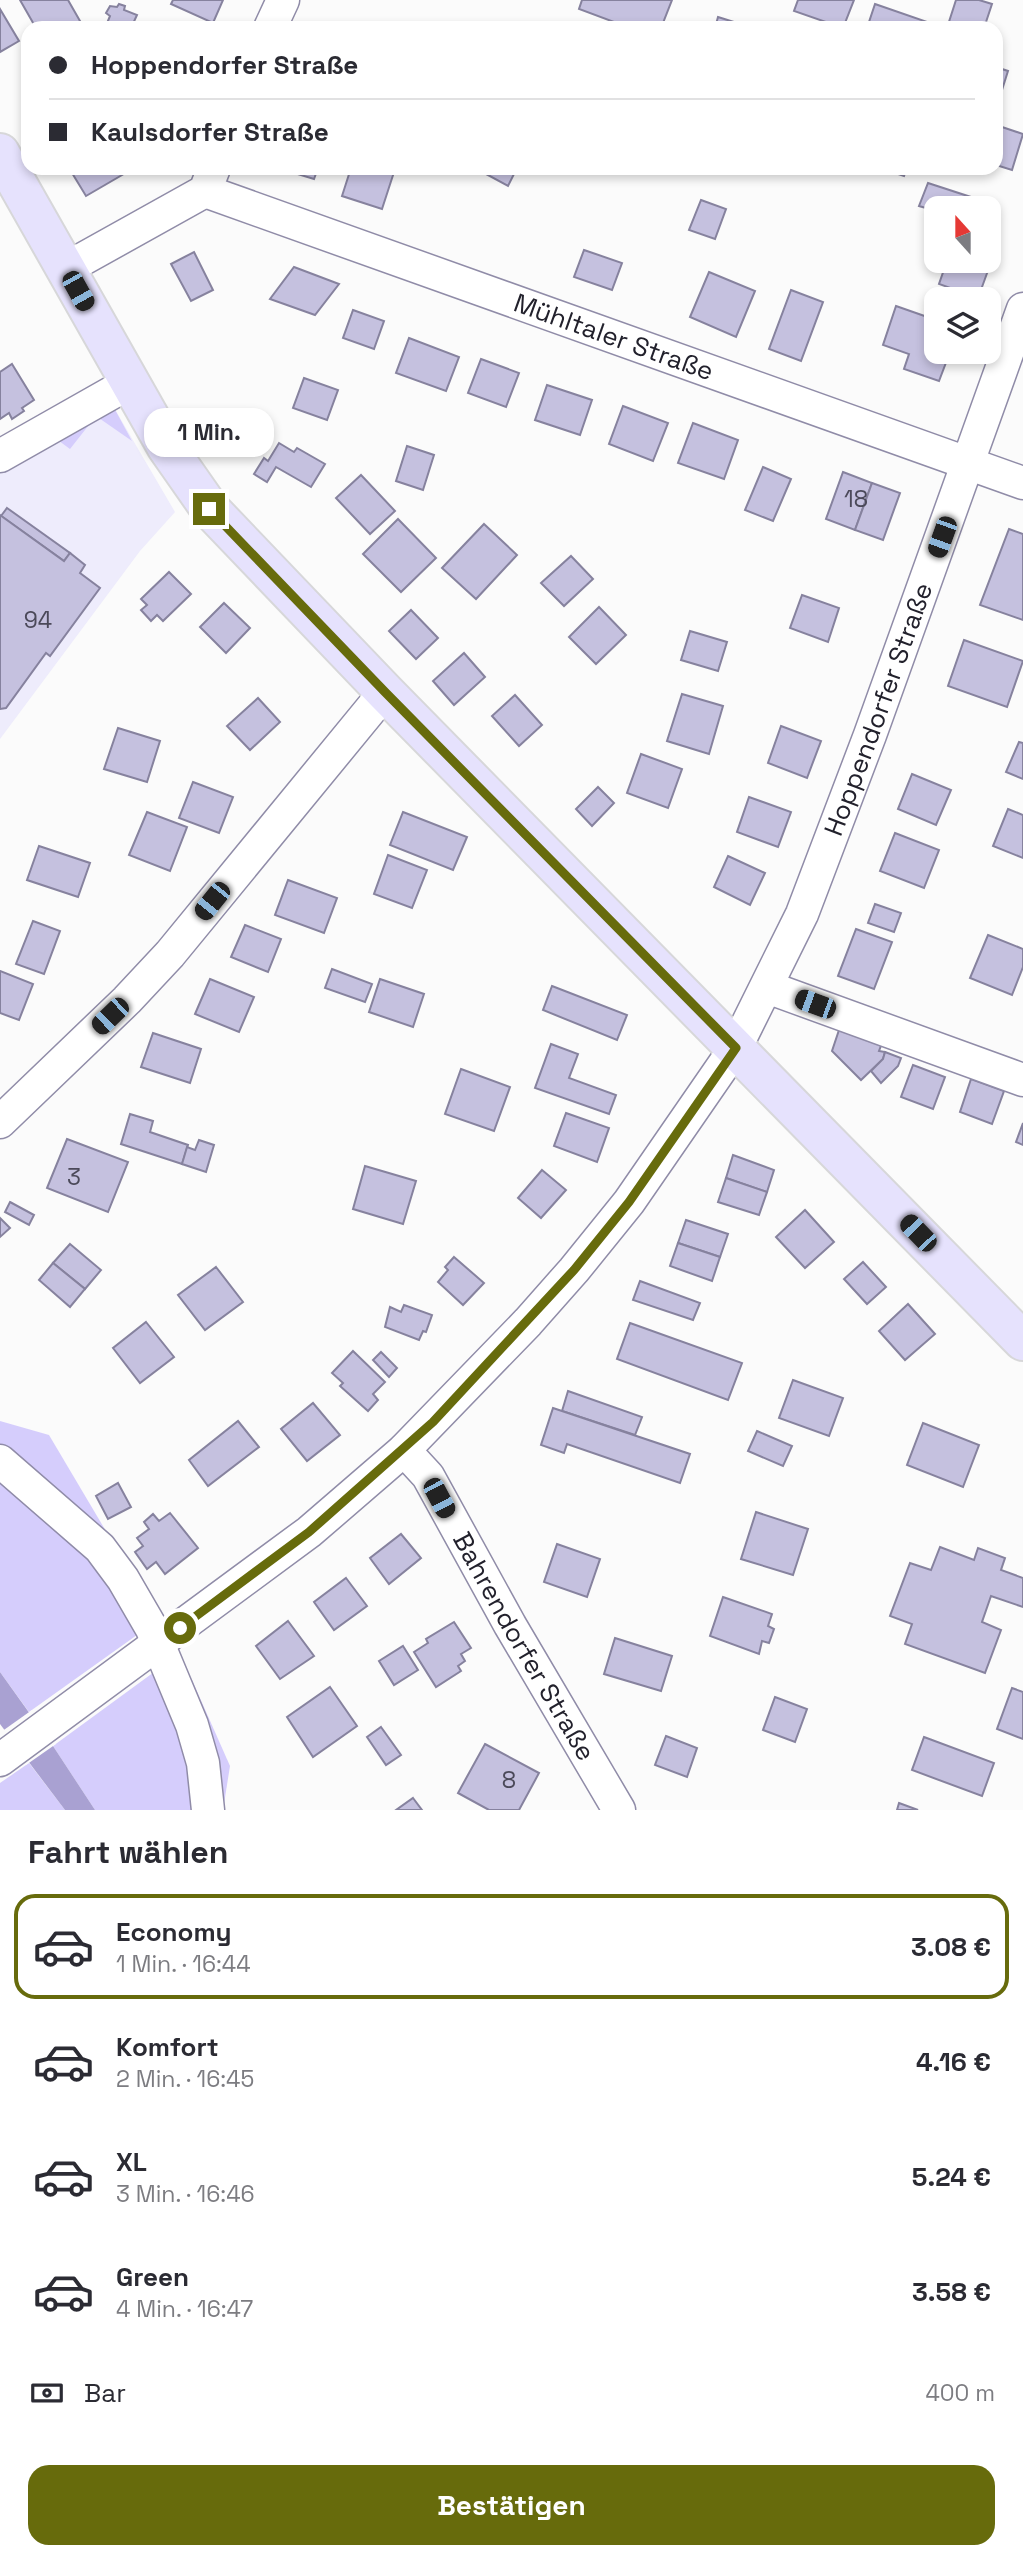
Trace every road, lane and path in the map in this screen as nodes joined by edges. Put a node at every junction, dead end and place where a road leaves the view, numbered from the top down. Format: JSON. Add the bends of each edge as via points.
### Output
{"nodes":[{"id":1,"x":284,"y":0,"type":"edge"},
{"id":2,"x":274,"y":21,"type":"edge"},
{"id":3,"x":0,"y":153,"type":"edge"},
{"id":4,"x":210,"y":180,"type":"edge"},
{"id":5,"x":65,"y":269,"type":"junction"},
{"id":6,"x":1023,"y":309,"type":"edge"},
{"id":7,"x":128,"y":383,"type":"junction"},
{"id":8,"x":0,"y":456,"type":"edge"},
{"id":9,"x":969,"y":462,"type":"junction"},
{"id":10,"x":1023,"y":483,"type":"edge"},
{"id":11,"x":385,"y":692,"type":"junction"},
{"id":12,"x":767,"y":987,"type":"junction"},
{"id":13,"x":736,"y":1048,"type":"junction"},
{"id":14,"x":1023,"y":1080,"type":"edge"},
{"id":15,"x":0,"y":1122,"type":"edge"},
{"id":16,"x":1023,"y":1341,"type":"edge"},
{"id":17,"x":404,"y":1450,"type":"junction"},
{"id":18,"x":0,"y":1461,"type":"edge"},
{"id":19,"x":157,"y":1644,"type":"junction"},
{"id":20,"x":0,"y":1760,"type":"edge"},
{"id":21,"x":208,"y":1810,"type":"edge"},
{"id":22,"x":618,"y":1810,"type":"edge"}],
"edges":[{"from":1,"to":2,"type":"street"},
{"from":3,"to":5,"type":"main road"},
{"from":4,"to":5,"type":"street"},
{"from":4,"to":9,"type":"street","name":"Mühltaler Straße"},
{"from":5,"to":7,"type":"main road"},
{"from":6,"to":9,"type":"street","name":"Hoppendorfer Straße"},
{"from":7,"to":8,"type":"street"},
{"from":7,"to":11,"type":"main road","via":[[209,509]]},
{"from":9,"to":10,"type":"street","name":"Mühltaler Straße"},
{"from":9,"to":12,"type":"street","name":"Hoppendorfer Straße","via":[[802,914]]},
{"from":11,"to":13,"type":"main road"},
{"from":11,"to":15,"type":"street","via":[[170,954]]},
{"from":12,"to":13,"type":"street","name":"Hoppendorfer Straße"},
{"from":12,"to":14,"type":"street"},
{"from":13,"to":16,"type":"main road"},
{"from":13,"to":17,"type":"street","name":"Hoppendorfer Straße","via":[[629,1202],[574,1270]]},
{"from":17,"to":19,"type":"street","name":"Hoppendorfer Straße","via":[[309,1532]]},
{"from":17,"to":22,"type":"street","name":"Bahrendorfer Straße","via":[[428,1476]]},
{"from":18,"to":19,"type":"street","via":[[100,1548],[123,1579]]},
{"from":19,"to":20,"type":"street","name":"Hoppendorfer Straße"},
{"from":19,"to":21,"type":"street","via":[[192,1725]]}]}
